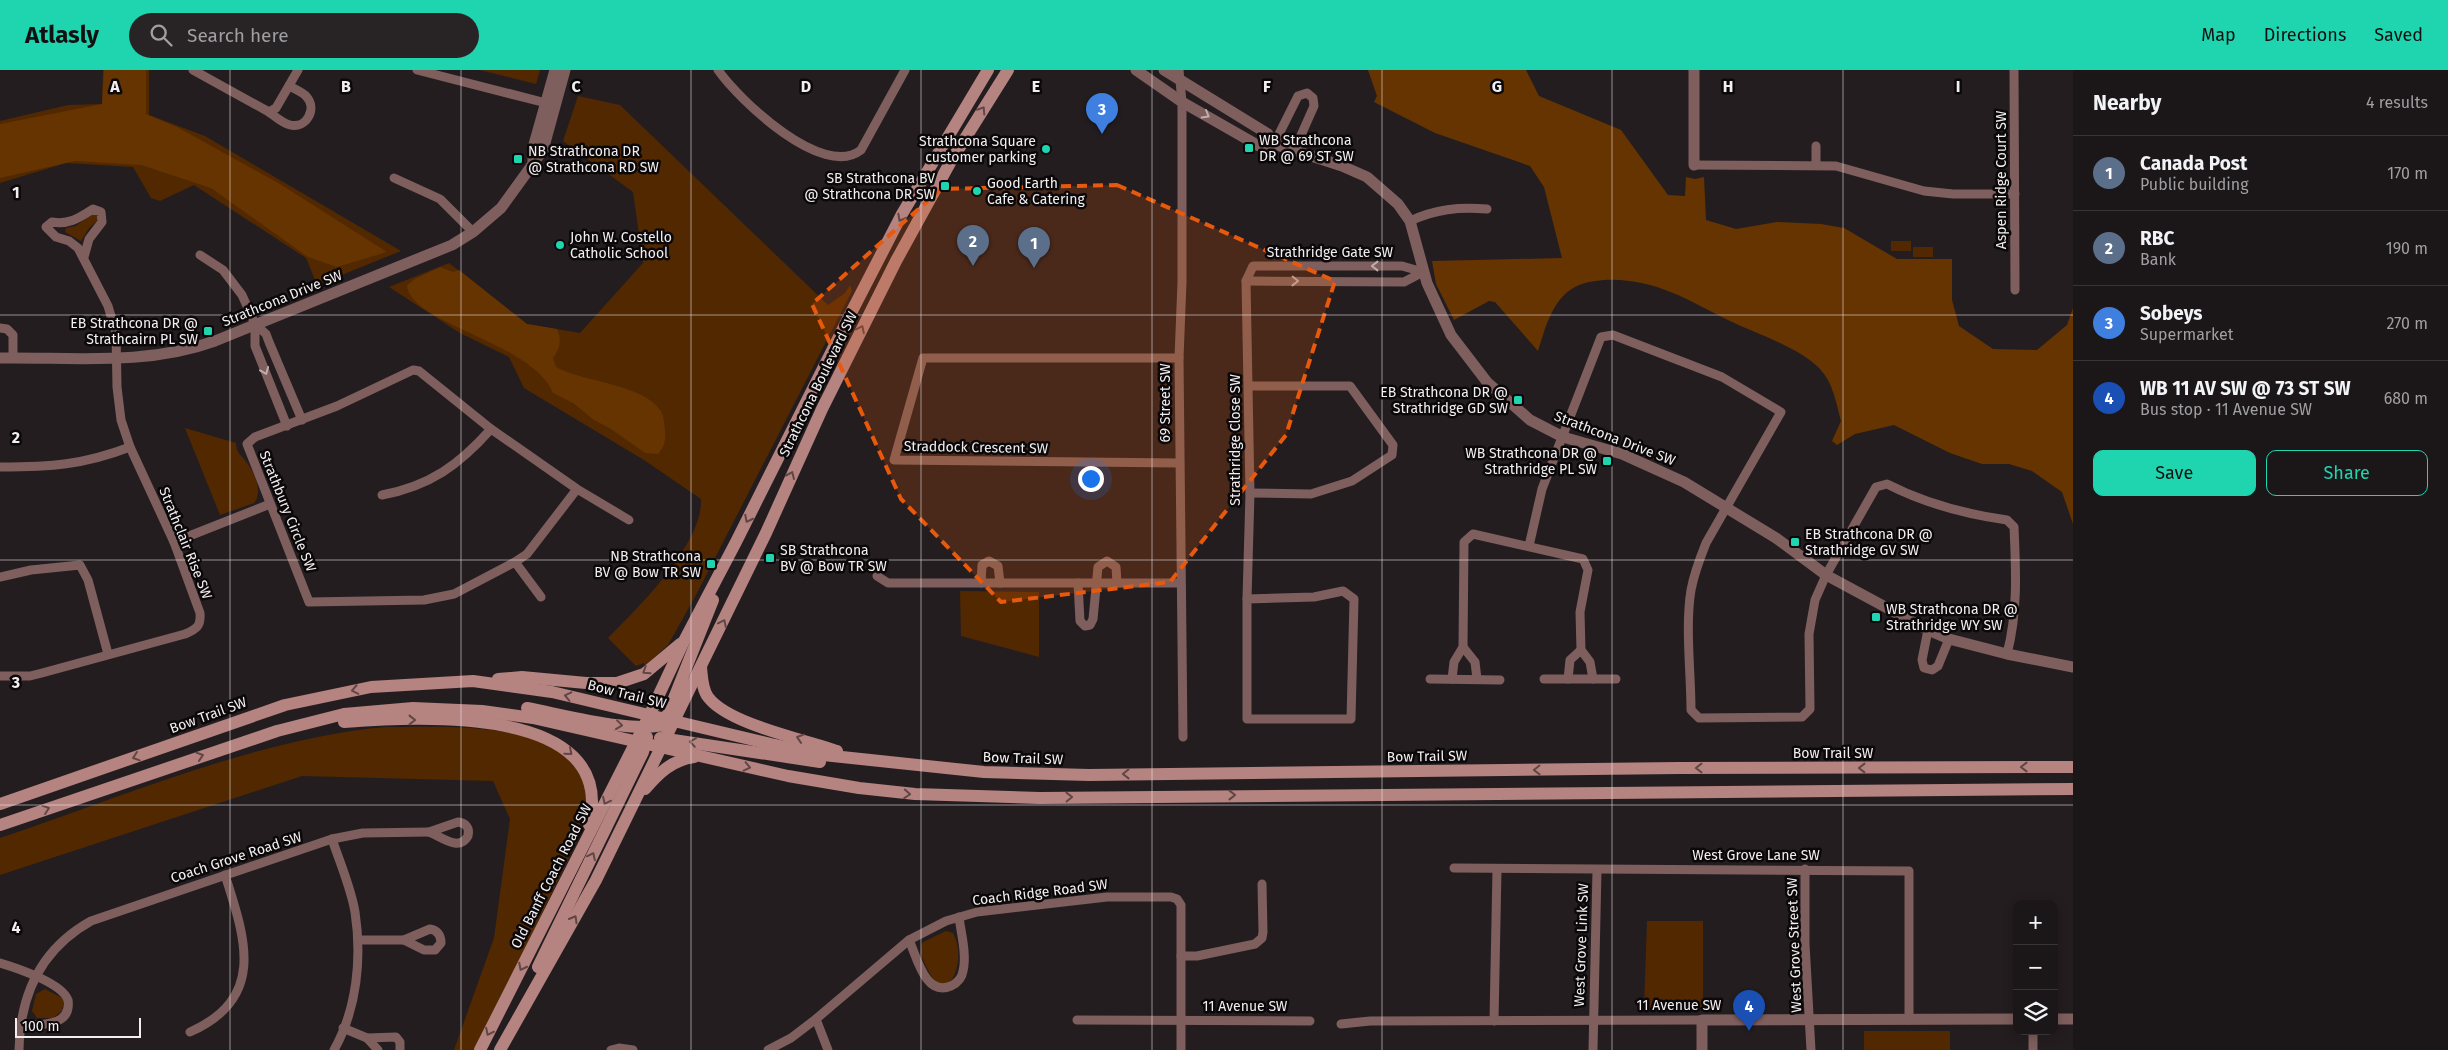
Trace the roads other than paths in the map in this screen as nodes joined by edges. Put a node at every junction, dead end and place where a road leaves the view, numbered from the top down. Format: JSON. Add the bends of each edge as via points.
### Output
{"nodes":[{"id":1,"x":193,"y":70,"type":"edge"},
{"id":2,"x":298,"y":70,"type":"edge"},
{"id":3,"x":417,"y":70,"type":"edge"},
{"id":4,"x":555,"y":70,"type":"edge"},
{"id":5,"x":565,"y":70,"type":"edge"},
{"id":6,"x":718,"y":70,"type":"edge"},
{"id":7,"x":905,"y":70,"type":"edge"},
{"id":8,"x":988,"y":70,"type":"edge"},
{"id":9,"x":1008,"y":70,"type":"edge"},
{"id":10,"x":1136,"y":70,"type":"edge"},
{"id":11,"x":1164,"y":70,"type":"edge"},
{"id":12,"x":1694,"y":70,"type":"edge"},
{"id":13,"x":2014,"y":70,"type":"edge"},
{"id":14,"x":1179,"y":74,"type":"edge"},
{"id":15,"x":289,"y":86,"type":"junction"},
{"id":16,"x":1182,"y":102,"type":"junction"},
{"id":17,"x":551,"y":104,"type":"junction"},
{"id":18,"x":269,"y":112,"type":"junction"},
{"id":19,"x":1274,"y":144,"type":"junction"},
{"id":20,"x":1816,"y":146,"type":"dead end"},
{"id":21,"x":1294,"y":151,"type":"junction"},
{"id":22,"x":1694,"y":165,"type":"joint"},
{"id":23,"x":1816,"y":165,"type":"junction"},
{"id":24,"x":394,"y":178,"type":"dead end"},
{"id":25,"x":2015,"y":194,"type":"junction"},
{"id":26,"x":1487,"y":208,"type":"dead end"},
{"id":27,"x":1410,"y":221,"type":"junction"},
{"id":28,"x":473,"y":232,"type":"junction"},
{"id":29,"x":200,"y":256,"type":"dead end"},
{"id":30,"x":84,"y":257,"type":"junction"},
{"id":31,"x":1423,"y":272,"type":"junction"},
{"id":32,"x":1246,"y":281,"type":"junction"},
{"id":33,"x":2015,"y":290,"type":"dead end"},
{"id":34,"x":255,"y":324,"type":"junction"},
{"id":35,"x":0,"y":328,"type":"edge"},
{"id":36,"x":0,"y":358,"type":"edge"},
{"id":37,"x":13,"y":358,"type":"junction"},
{"id":38,"x":117,"y":358,"type":"junction"},
{"id":39,"x":1179,"y":358,"type":"junction"},
{"id":40,"x":1249,"y":386,"type":"junction"},
{"id":41,"x":302,"y":420,"type":"junction"},
{"id":42,"x":288,"y":426,"type":"junction"},
{"id":43,"x":491,"y":429,"type":"junction"},
{"id":44,"x":1564,"y":437,"type":"junction"},
{"id":45,"x":130,"y":446,"type":"junction"},
{"id":46,"x":1179,"y":463,"type":"junction"},
{"id":47,"x":0,"y":467,"type":"edge"},
{"id":48,"x":577,"y":489,"type":"junction"},
{"id":49,"x":1250,"y":493,"type":"junction"},
{"id":50,"x":382,"y":495,"type":"dead end"},
{"id":51,"x":270,"y":504,"type":"junction"},
{"id":52,"x":1727,"y":507,"type":"junction"},
{"id":53,"x":629,"y":520,"type":"dead end"},
{"id":54,"x":174,"y":542,"type":"junction"},
{"id":55,"x":736,"y":542,"type":"junction"},
{"id":56,"x":1529,"y":546,"type":"junction"},
{"id":57,"x":515,"y":562,"type":"junction"},
{"id":58,"x":877,"y":576,"type":"dead end"},
{"id":59,"x":1826,"y":576,"type":"junction"},
{"id":60,"x":0,"y":577,"type":"edge"},
{"id":61,"x":981,"y":583,"type":"junction"},
{"id":62,"x":1000,"y":583,"type":"junction"},
{"id":63,"x":1078,"y":583,"type":"junction"},
{"id":64,"x":1096,"y":583,"type":"junction"},
{"id":65,"x":1117,"y":583,"type":"junction"},
{"id":66,"x":1180,"y":583,"type":"junction"},
{"id":67,"x":541,"y":597,"type":"dead end"},
{"id":68,"x":1247,"y":599,"type":"junction"},
{"id":69,"x":1928,"y":630,"type":"junction"},
{"id":70,"x":1949,"y":638,"type":"junction"},
{"id":71,"x":684,"y":640,"type":"junction"},
{"id":72,"x":1463,"y":647,"type":"junction"},
{"id":73,"x":1581,"y":650,"type":"junction"},
{"id":74,"x":108,"y":654,"type":"junction"},
{"id":75,"x":2007,"y":654,"type":"junction"},
{"id":76,"x":701,"y":666,"type":"junction"},
{"id":77,"x":2073,"y":667,"type":"edge"},
{"id":78,"x":0,"y":676,"type":"edge"},
{"id":79,"x":1430,"y":679,"type":"dead end"},
{"id":80,"x":1452,"y":679,"type":"junction"},
{"id":81,"x":1477,"y":679,"type":"junction"},
{"id":82,"x":1544,"y":679,"type":"dead end"},
{"id":83,"x":1568,"y":679,"type":"junction"},
{"id":84,"x":1593,"y":679,"type":"junction"},
{"id":85,"x":1616,"y":679,"type":"dead end"},
{"id":86,"x":1500,"y":680,"type":"dead end"},
{"id":87,"x":473,"y":681,"type":"junction"},
{"id":88,"x":433,"y":708,"type":"junction"},
{"id":89,"x":277,"y":731,"type":"junction"},
{"id":90,"x":655,"y":732,"type":"junction"},
{"id":91,"x":1183,"y":737,"type":"dead end"},
{"id":92,"x":700,"y":756,"type":"junction"},
{"id":93,"x":863,"y":760,"type":"junction"},
{"id":94,"x":2073,"y":767,"type":"edge"},
{"id":95,"x":2073,"y":789,"type":"edge"},
{"id":96,"x":636,"y":800,"type":"junction"},
{"id":97,"x":0,"y":804,"type":"edge"},
{"id":98,"x":0,"y":825,"type":"edge"},
{"id":99,"x":429,"y":832,"type":"dead end"},
{"id":100,"x":332,"y":839,"type":"junction"},
{"id":101,"x":584,"y":845,"type":"junction"},
{"id":102,"x":1454,"y":868,"type":"dead end"},
{"id":103,"x":1497,"y":869,"type":"junction"},
{"id":104,"x":1805,"y":869,"type":"junction"},
{"id":105,"x":1597,"y":870,"type":"junction"},
{"id":106,"x":225,"y":875,"type":"junction"},
{"id":107,"x":1262,"y":884,"type":"dead end"},
{"id":108,"x":958,"y":917,"type":"junction"},
{"id":109,"x":358,"y":940,"type":"junction"},
{"id":110,"x":404,"y":940,"type":"dead end"},
{"id":111,"x":910,"y":940,"type":"junction"},
{"id":112,"x":1181,"y":956,"type":"junction"},
{"id":113,"x":0,"y":963,"type":"edge"},
{"id":114,"x":36,"y":977,"type":"junction"},
{"id":115,"x":816,"y":1019,"type":"junction"},
{"id":116,"x":1180,"y":1019,"type":"junction"},
{"id":117,"x":2013,"y":1019,"type":"edge"},
{"id":118,"x":2058,"y":1019,"type":"edge"},
{"id":119,"x":2073,"y":1019,"type":"edge"},
{"id":120,"x":1077,"y":1020,"type":"dead end"},
{"id":121,"x":1494,"y":1020,"type":"junction"},
{"id":122,"x":1592,"y":1020,"type":"junction"},
{"id":123,"x":1702,"y":1020,"type":"junction"},
{"id":124,"x":1810,"y":1020,"type":"junction"},
{"id":125,"x":1908,"y":1020,"type":"junction"},
{"id":126,"x":1310,"y":1021,"type":"dead end"},
{"id":127,"x":1341,"y":1024,"type":"dead end"},
{"id":128,"x":20,"y":1026,"type":"junction"},
{"id":129,"x":343,"y":1028,"type":"junction"},
{"id":130,"x":190,"y":1032,"type":"dead end"},
{"id":131,"x":2033,"y":1035,"type":"edge"},
{"id":132,"x":367,"y":1038,"type":"junction"},
{"id":133,"x":506,"y":1038,"type":"junction"},
{"id":134,"x":19,"y":1050,"type":"edge"},
{"id":135,"x":334,"y":1050,"type":"edge"},
{"id":136,"x":378,"y":1050,"type":"edge"},
{"id":137,"x":400,"y":1050,"type":"edge"},
{"id":138,"x":480,"y":1050,"type":"edge"},
{"id":139,"x":500,"y":1050,"type":"edge"},
{"id":140,"x":612,"y":1050,"type":"edge"},
{"id":141,"x":633,"y":1050,"type":"edge"},
{"id":142,"x":768,"y":1050,"type":"edge"},
{"id":143,"x":828,"y":1050,"type":"edge"},
{"id":144,"x":1181,"y":1050,"type":"edge"},
{"id":145,"x":1593,"y":1050,"type":"edge"},
{"id":146,"x":1702,"y":1050,"type":"edge"},
{"id":147,"x":1811,"y":1050,"type":"edge"},
{"id":148,"x":2033,"y":1050,"type":"edge"}],
"edges":[{"from":1,"to":18,"type":"street"},
{"from":2,"to":15,"type":"street"},
{"from":3,"to":17,"type":"street"},
{"from":4,"to":17,"type":"street","name":"Strathcona Drive SW"},
{"from":5,"to":17,"type":"street","name":"Strathcona Drive SW"},
{"from":6,"to":7,"type":"street","via":[[734,90],[793,140],[815,150],[852,157],[861,150]]},
{"from":8,"to":55,"type":"main road","name":"Strathcona Boulevard SW","one_way":true,"via":[[902,214]]},
{"from":76,"to":9,"type":"main road","name":"Strathcona Boulevard SW","one_way":true,"via":[[880,292],[951,161]]},
{"from":10,"to":16,"type":"street","name":"Strathcona Drive SW"},
{"from":11,"to":14,"type":"street","name":"Strathcona Drive SW"},
{"from":12,"to":22,"type":"street"},
{"from":13,"to":25,"type":"street","name":"Aspen Ridge Court SW"},
{"from":14,"to":16,"type":"street","name":"69 Street SW"},
{"from":14,"to":19,"type":"street","name":"Strathcona Drive SW","via":[[1268,134]]},
{"from":15,"to":18,"type":"street","via":[[276,108]]},
{"from":15,"to":18,"type":"street","via":[[307,97],[311,105],[309,118],[300,125],[288,125]]},
{"from":16,"to":19,"type":"street","name":"Strathcona Drive SW","one_way":true,"via":[[1259,146]]},
{"from":16,"to":39,"type":"street","name":"69 Street SW"},
{"from":17,"to":28,"type":"street","name":"Strathcona Drive SW","via":[[543,150],[505,203]]},
{"from":19,"to":21,"type":"street","name":"Strathcona Drive SW"},
{"from":19,"to":21,"type":"street","via":[[1298,96],[1306,93],[1313,98],[1314,106]]},
{"from":20,"to":23,"type":"street"},
{"from":21,"to":27,"type":"street","name":"Strathcona Drive SW","via":[[1367,176],[1398,204]]},
{"from":22,"to":23,"type":"street"},
{"from":23,"to":25,"type":"street","via":[[1836,166],[1936,193]]},
{"from":24,"to":28,"type":"street","via":[[440,199]]},
{"from":25,"to":33,"type":"street","name":"Aspen Ridge Court SW"},
{"from":26,"to":27,"type":"street","via":[[1458,207]]},
{"from":27,"to":31,"type":"street","name":"Strathcona Drive SW","via":[[1420,250]]},
{"from":28,"to":34,"type":"street","name":"Strathcona Drive SW","via":[[443,249]]},
{"from":29,"to":34,"type":"street","via":[[224,270],[242,295]]},
{"from":30,"to":30,"type":"street","via":[[89,239],[102,222],[101,212],[93,209],[76,220],[62,224],[52,222],[46,227],[56,237],[69,241]]},
{"from":30,"to":38,"type":"street","name":"Strathclair Rise SW","via":[[108,306],[116,333]]},
{"from":32,"to":31,"type":"street","name":"Strathridge Gate SW","one_way":true,"via":[[1404,282]]},
{"from":31,"to":32,"type":"street","name":"Strathridge Gate SW","one_way":true,"via":[[1402,266],[1253,266]]},
{"from":31,"to":44,"type":"street","name":"Strathcona Drive SW","via":[[1439,314],[1482,376],[1530,420]]},
{"from":32,"to":40,"type":"street","name":"Strathridge Close SW"},
{"from":34,"to":38,"type":"street","name":"Strathcona Drive SW","via":[[180,352]]},
{"from":34,"to":41,"type":"street","via":[[266,334]]},
{"from":34,"to":42,"type":"street","one_way":true,"via":[[255,346]]},
{"from":35,"to":37,"type":"street","via":[[13,335]]},
{"from":36,"to":37,"type":"street","name":"Strathcona Drive SW"},
{"from":37,"to":38,"type":"street","name":"Strathcona Drive SW"},
{"from":38,"to":45,"type":"street","name":"Strathclair Rise SW","via":[[119,406]]},
{"from":39,"to":46,"type":"street","name":"69 Street SW"},
{"from":39,"to":46,"type":"street","name":"Straddock Crescent SW","via":[[923,358],[894,460]]},
{"from":40,"to":49,"type":"street","name":"Strathridge Close SW"},
{"from":40,"to":49,"type":"street","via":[[1350,386],[1393,445],[1392,455],[1352,481],[1311,494]]},
{"from":41,"to":42,"type":"street","name":"Strathbury Circle SW"},
{"from":41,"to":43,"type":"street","name":"Strathbury Circle SW","via":[[413,370],[419,371]]},
{"from":42,"to":51,"type":"street","name":"Strathbury Circle SW","via":[[255,437],[247,444]]},
{"from":43,"to":48,"type":"street","name":"Strathbury Circle SW"},
{"from":43,"to":50,"type":"street","via":[[462,460],[432,479],[403,491]]},
{"from":44,"to":52,"type":"street","name":"Strathcona Drive SW","via":[[1622,454],[1684,482]]},
{"from":44,"to":52,"type":"street","via":[[1601,337],[1613,335],[1722,377],[1781,412]]},
{"from":44,"to":56,"type":"street","via":[[1542,489]]},
{"from":45,"to":47,"type":"street","via":[[72,464]]},
{"from":45,"to":54,"type":"street","name":"Strathclair Rise SW"},
{"from":46,"to":66,"type":"street","name":"69 Street SW"},
{"from":48,"to":53,"type":"street"},
{"from":48,"to":57,"type":"street","name":"Strathbury Circle SW","via":[[538,542]]},
{"from":49,"to":68,"type":"street","name":"Strathridge Close SW"},
{"from":51,"to":54,"type":"street"},
{"from":51,"to":57,"type":"street","name":"Strathbury Circle SW","via":[[309,602],[434,599],[454,594]]},
{"from":52,"to":59,"type":"street","name":"Strathcona Drive SW","via":[[1776,538]]},
{"from":52,"to":59,"type":"street","via":[[1706,543],[1691,591],[1691,710],[1694,715],[1699,718],[1802,718],[1807,715],[1810,709],[1811,619]]},
{"from":54,"to":74,"type":"street","name":"Strathclair Rise SW","via":[[200,612],[197,629]]},
{"from":55,"to":71,"type":"main road","name":"Strathcona Boulevard SW"},
{"from":55,"to":90,"type":"main road"},
{"from":56,"to":72,"type":"street","via":[[1472,534],[1464,542]]},
{"from":56,"to":73,"type":"street","via":[[1582,559],[1588,570],[1580,612]]},
{"from":57,"to":67,"type":"street"},
{"from":58,"to":61,"type":"street","via":[[888,584]]},
{"from":59,"to":69,"type":"street","name":"Strathcona Drive SW"},
{"from":59,"to":75,"type":"street","via":[[1876,486],[1887,484],[1943,508],[2007,520],[2014,527],[2017,598]]},
{"from":60,"to":74,"type":"street","via":[[80,565],[88,580]]},
{"from":61,"to":62,"type":"street"},
{"from":61,"to":62,"type":"street","via":[[982,565],[990,561],[998,566]]},
{"from":62,"to":63,"type":"street"},
{"from":63,"to":64,"type":"street"},
{"from":63,"to":64,"type":"street","via":[[1080,621],[1085,626],[1094,620]]},
{"from":64,"to":65,"type":"street"},
{"from":64,"to":65,"type":"street","via":[[1098,567],[1107,561],[1116,567]]},
{"from":65,"to":66,"type":"street"},
{"from":66,"to":91,"type":"street","name":"69 Street SW"},
{"from":68,"to":68,"type":"street","name":"Strathridge Close SW","via":[[1247,719],[1351,719],[1354,599],[1343,590],[1314,597]]},
{"from":69,"to":70,"type":"street","name":"Strathcona Drive SW"},
{"from":69,"to":70,"type":"street","via":[[1922,660],[1928,670],[1938,666]]},
{"from":70,"to":75,"type":"street","name":"Strathcona Drive SW"},
{"from":71,"to":87,"type":"main road","one_way":true,"via":[[644,674],[617,683],[522,677]]},
{"from":71,"to":90,"type":"main road","name":"Strathcona Boulevard SW"},
{"from":72,"to":80,"type":"street","via":[[1454,662]]},
{"from":72,"to":81,"type":"street","via":[[1475,662]]},
{"from":73,"to":83,"type":"street","via":[[1570,660]]},
{"from":73,"to":84,"type":"street","via":[[1590,662]]},
{"from":74,"to":78,"type":"street","name":"Strathclair Rise SW","via":[[30,676]]},
{"from":75,"to":77,"type":"street","name":"Strathcona Drive SW"},
{"from":76,"to":90,"type":"main road","name":"Strathcona Boulevard SW"},
{"from":93,"to":76,"type":"main road","one_way":true,"via":[[722,711],[706,695]]},
{"from":79,"to":80,"type":"street"},
{"from":80,"to":81,"type":"street"},
{"from":81,"to":86,"type":"street"},
{"from":82,"to":83,"type":"street"},
{"from":83,"to":84,"type":"street"},
{"from":84,"to":85,"type":"street"},
{"from":90,"to":87,"type":"main road","name":"Bow Trail SW","one_way":true,"via":[[552,692]]},
{"from":87,"to":97,"type":"main road","name":"Bow Trail SW","one_way":true,"via":[[371,687],[285,705]]},
{"from":88,"to":89,"type":"main road","name":"Bow Trail SW","via":[[344,714]]},
{"from":88,"to":90,"type":"main road","name":"Bow Trail SW"},
{"from":88,"to":90,"type":"main road","one_way":true,"via":[[479,704],[520,707]]},
{"from":98,"to":89,"type":"main road","name":"Bow Trail SW","one_way":true},
{"from":89,"to":101,"type":"main road","one_way":true,"via":[[371,720],[433,720],[487,724],[540,735],[572,753],[585,774],[592,799]]},
{"from":90,"to":92,"type":"main road","name":"Bow Trail SW"},
{"from":90,"to":93,"type":"main road","name":"Bow Trail SW","via":[[771,744]]},
{"from":93,"to":90,"type":"main road","one_way":true,"via":[[821,762]]},
{"from":90,"to":96,"type":"main road"},
{"from":90,"to":101,"type":"main road","name":"Old Banff Coach Road SW","one_way":true},
{"from":133,"to":90,"type":"main road","one_way":true,"via":[[530,982]]},
{"from":92,"to":95,"type":"main road","name":"Bow Trail SW","one_way":true,"via":[[859,788],[980,797]]},
{"from":92,"to":96,"type":"main road","via":[[675,762],[659,773]]},
{"from":94,"to":93,"type":"main road","name":"Bow Trail SW","one_way":true,"via":[[1040,775]]},
{"from":133,"to":96,"type":"main road","one_way":true,"via":[[596,880]]},
{"from":99,"to":100,"type":"street","name":"Coach Grove Road SW","via":[[363,833]]},
{"from":100,"to":106,"type":"street","name":"Coach Grove Road SW"},
{"from":100,"to":109,"type":"street","via":[[352,898]]},
{"from":101,"to":138,"type":"main road","name":"Old Banff Coach Road SW","one_way":true},
{"from":102,"to":103,"type":"street","name":"West Grove Lane SW"},
{"from":103,"to":105,"type":"street","name":"West Grove Lane SW"},
{"from":103,"to":121,"type":"street"},
{"from":104,"to":105,"type":"street","name":"West Grove Lane SW"},
{"from":104,"to":124,"type":"street","name":"West Grove Street SW"},
{"from":104,"to":125,"type":"street","name":"West Grove Lane SW","via":[[1909,871]]},
{"from":105,"to":122,"type":"street","name":"West Grove Link SW"},
{"from":106,"to":114,"type":"street","name":"Coach Grove Road SW","via":[[85,924],[57,946]]},
{"from":106,"to":130,"type":"street","via":[[244,938],[242,976],[232,998],[216,1018]]},
{"from":107,"to":112,"type":"street","via":[[1262,932],[1255,944]]},
{"from":108,"to":111,"type":"street","name":"Coach Ridge Road SW"},
{"from":108,"to":111,"type":"street","via":[[964,970],[950,986],[934,986],[926,980]]},
{"from":108,"to":112,"type":"street","name":"Coach Ridge Road SW","via":[[1107,897],[1175,897],[1181,905]]},
{"from":109,"to":110,"type":"street"},
{"from":109,"to":129,"type":"street","via":[[354,990]]},
{"from":111,"to":115,"type":"street","name":"Coach Ridge Road SW"},
{"from":112,"to":116,"type":"street","name":"Coach Ridge Road SW"},
{"from":113,"to":114,"type":"street"},
{"from":114,"to":128,"type":"street","name":"Coach Grove Road SW","via":[[24,1003]]},
{"from":114,"to":128,"type":"street","via":[[64,993],[68,1009],[55,1023]]},
{"from":115,"to":142,"type":"street","name":"Coach Ridge Road SW"},
{"from":115,"to":143,"type":"street"},
{"from":116,"to":120,"type":"street","name":"11 Avenue SW"},
{"from":116,"to":126,"type":"street","name":"11 Avenue SW"},
{"from":116,"to":144,"type":"street","name":"Coach Ridge Road SW"},
{"from":117,"to":125,"type":"street","name":"11 Avenue SW"},
{"from":118,"to":119,"type":"street"},
{"from":121,"to":122,"type":"street","name":"11 Avenue SW"},
{"from":121,"to":127,"type":"street","name":"11 Avenue SW"},
{"from":122,"to":123,"type":"street","name":"11 Avenue SW"},
{"from":122,"to":145,"type":"street","name":"West Grove Link SW"},
{"from":123,"to":124,"type":"street","name":"11 Avenue SW"},
{"from":123,"to":146,"type":"street"},
{"from":124,"to":125,"type":"street","name":"11 Avenue SW"},
{"from":124,"to":147,"type":"street","name":"West Grove Street SW"},
{"from":128,"to":134,"type":"street","name":"Coach Grove Road SW"},
{"from":129,"to":132,"type":"street"},
{"from":129,"to":135,"type":"street"},
{"from":131,"to":148,"type":"street"},
{"from":132,"to":136,"type":"street"},
{"from":132,"to":137,"type":"street","via":[[396,1037],[401,1044]]},
{"from":133,"to":139,"type":"main road"},
{"from":140,"to":141,"type":"street"}]}
